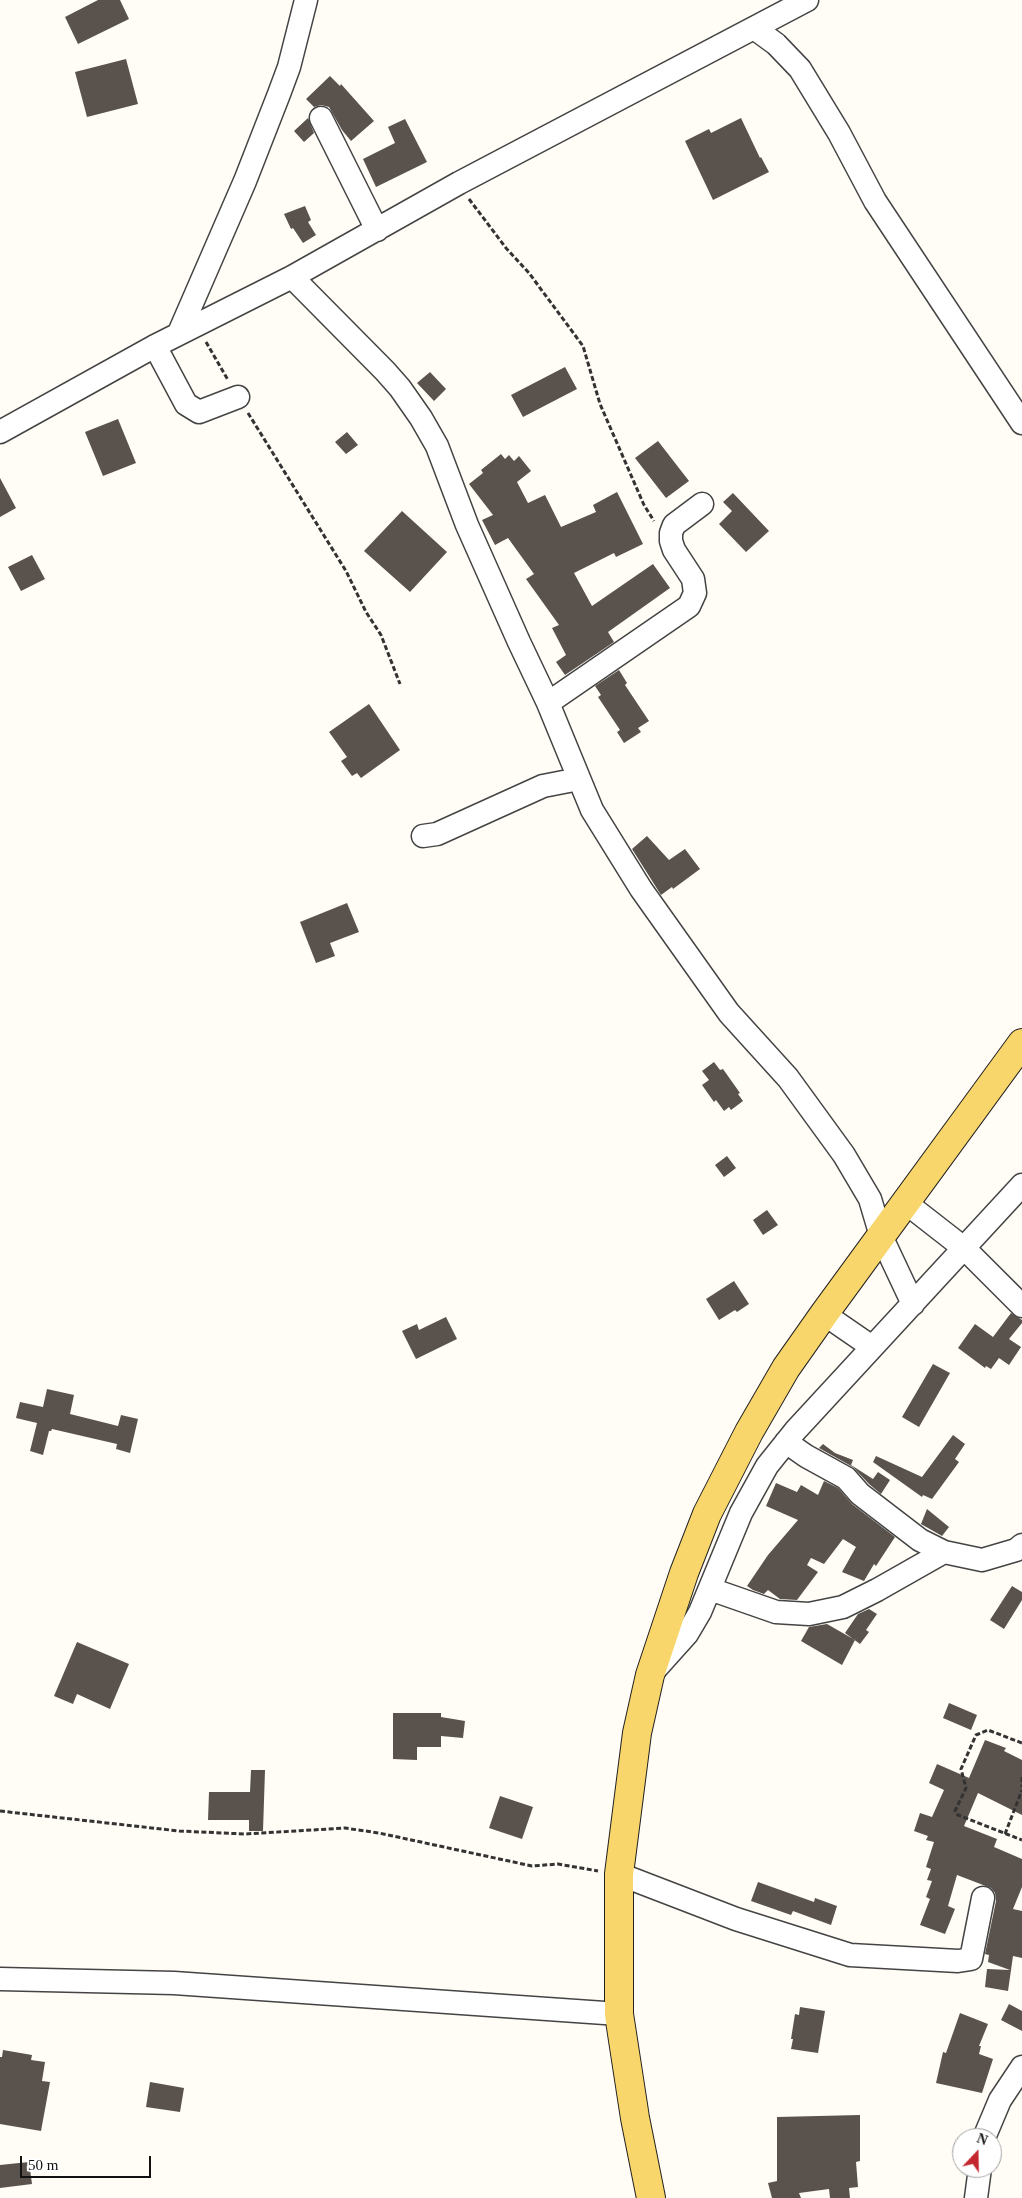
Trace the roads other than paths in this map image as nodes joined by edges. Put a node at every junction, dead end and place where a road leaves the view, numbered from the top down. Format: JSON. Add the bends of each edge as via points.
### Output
{"nodes":[{"id":1,"x":306,"y":0,"type":"edge"},
{"id":2,"x":807,"y":0,"type":"edge"},
{"id":3,"x":754,"y":28,"type":"junction"},
{"id":4,"x":321,"y":118,"type":"dead end"},
{"id":5,"x":377,"y":230,"type":"junction"},
{"id":6,"x":292,"y":277,"type":"junction"},
{"id":7,"x":188,"y":329,"type":"junction"},
{"id":8,"x":155,"y":346,"type":"junction"},
{"id":9,"x":238,"y":397,"type":"road end"},
{"id":10,"x":1022,"y":423,"type":"edge"},
{"id":11,"x":0,"y":432,"type":"edge"},
{"id":12,"x":702,"y":504,"type":"dead end"},
{"id":13,"x":548,"y":703,"type":"junction"},
{"id":14,"x":579,"y":779,"type":"junction"},
{"id":15,"x":423,"y":836,"type":"dead end"},
{"id":16,"x":1022,"y":1043,"type":"edge"},
{"id":17,"x":1022,"y":1185,"type":"edge"},
{"id":18,"x":906,"y":1203,"type":"junction"},
{"id":19,"x":881,"y":1236,"type":"junction"},
{"id":20,"x":965,"y":1249,"type":"junction"},
{"id":21,"x":913,"y":1304,"type":"junction"},
{"id":22,"x":1022,"y":1306,"type":"edge"},
{"id":23,"x":824,"y":1314,"type":"junction"},
{"id":24,"x":872,"y":1347,"type":"junction"},
{"id":25,"x":786,"y":1442,"type":"junction"},
{"id":26,"x":1022,"y":1544,"type":"edge"},
{"id":27,"x":944,"y":1552,"type":"junction"},
{"id":28,"x":710,"y":1589,"type":"junction"},
{"id":29,"x":650,"y":1675,"type":"junction"},
{"id":30,"x":619,"y":1874,"type":"junction"},
{"id":31,"x":983,"y":1898,"type":"dead end"},
{"id":32,"x":0,"y":1979,"type":"edge"},
{"id":33,"x":619,"y":2014,"type":"junction"},
{"id":34,"x":1022,"y":2067,"type":"edge"},
{"id":35,"x":988,"y":2128,"type":"edge"},
{"id":36,"x":979,"y":2178,"type":"edge"},
{"id":37,"x":650,"y":2198,"type":"edge"},
{"id":38,"x":976,"y":2198,"type":"edge"}],
"edges":[{"from":1,"to":7,"type":"street","via":[[289,67]]},
{"from":2,"to":3,"type":"street"},
{"from":3,"to":5,"type":"street"},
{"from":3,"to":10,"type":"street","via":[[776,44],[800,69],[875,201]]},
{"from":4,"to":5,"type":"street"},
{"from":5,"to":6,"type":"street"},
{"from":6,"to":7,"type":"street"},
{"from":6,"to":13,"type":"street","via":[[385,371],[421,418],[437,446],[471,534]]},
{"from":7,"to":8,"type":"street"},
{"from":8,"to":9,"type":"street","via":[[186,404],[199,412]]},
{"from":8,"to":11,"type":"street"},
{"from":12,"to":13,"type":"street","via":[[674,525],[671,532],[674,550],[693,579],[695,593],[689,606]]},
{"from":13,"to":14,"type":"street"},
{"from":14,"to":15,"type":"street","via":[[543,786],[437,834]]},
{"from":14,"to":19,"type":"street","via":[[592,810],[641,889],[718,998],[798,1090],[844,1155],[870,1199]]},
{"from":16,"to":18,"type":"main road"},
{"from":17,"to":20,"type":"street"},
{"from":18,"to":19,"type":"main road"},
{"from":18,"to":20,"type":"street"},
{"from":19,"to":21,"type":"street"},
{"from":19,"to":23,"type":"main road"},
{"from":20,"to":21,"type":"street"},
{"from":20,"to":22,"type":"street"},
{"from":21,"to":24,"type":"street"},
{"from":23,"to":24,"type":"street"},
{"from":23,"to":29,"type":"main road","via":[[786,1368],[723,1480],[684,1573]]},
{"from":24,"to":25,"type":"street"},
{"from":25,"to":27,"type":"street","via":[[846,1478],[860,1494],[920,1540]]},
{"from":25,"to":28,"type":"street","via":[[767,1466],[741,1513]]},
{"from":26,"to":27,"type":"street","via":[[1016,1550],[982,1560]]},
{"from":27,"to":28,"type":"street","via":[[843,1607],[808,1614],[776,1612]]},
{"from":28,"to":29,"type":"street","via":[[687,1634]]},
{"from":29,"to":30,"type":"main road","via":[[637,1733]]},
{"from":30,"to":31,"type":"street","via":[[736,1920],[850,1955],[972,1959]]},
{"from":30,"to":33,"type":"main road"},
{"from":32,"to":33,"type":"street","via":[[174,1983]]},
{"from":33,"to":37,"type":"main road"},
{"from":34,"to":35,"type":"street","via":[[1000,2100]]},
{"from":36,"to":38,"type":"street"}]}
